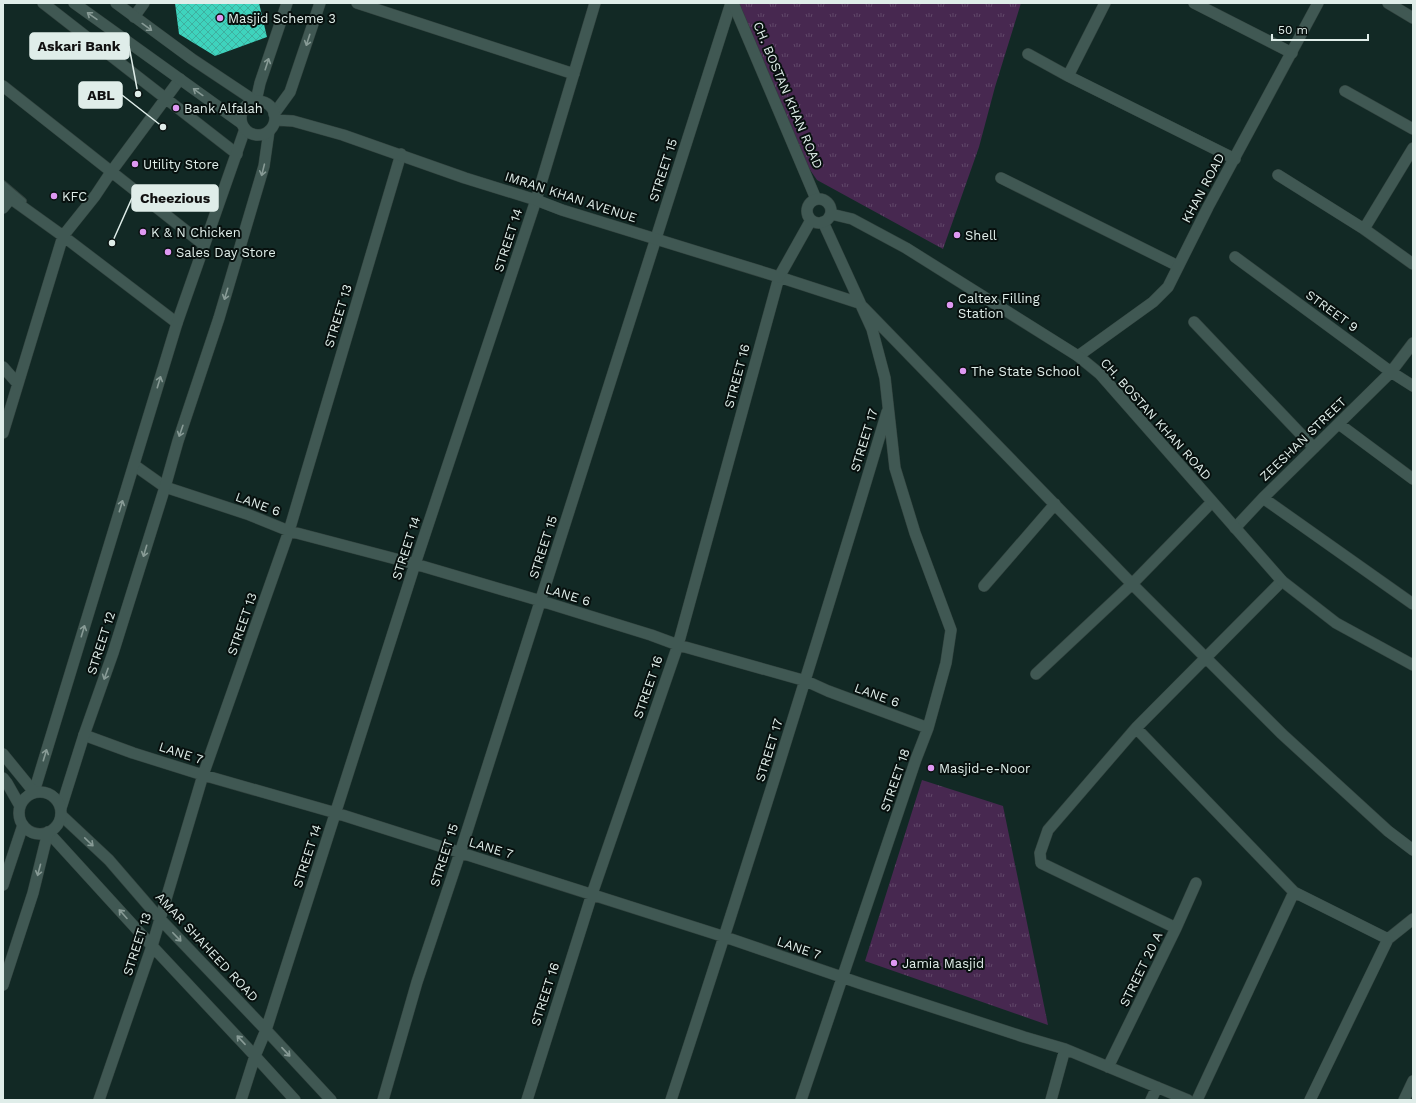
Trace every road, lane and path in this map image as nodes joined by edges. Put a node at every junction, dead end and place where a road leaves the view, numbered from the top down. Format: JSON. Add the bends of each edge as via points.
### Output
{"nodes":[{"id":1,"x":43,"y":3,"type":"edge"},
{"id":2,"x":74,"y":3,"type":"edge"},
{"id":3,"x":116,"y":3,"type":"edge"},
{"id":4,"x":144,"y":3,"type":"edge"},
{"id":5,"x":286,"y":3,"type":"edge"},
{"id":6,"x":320,"y":3,"type":"edge"},
{"id":7,"x":357,"y":3,"type":"edge"},
{"id":8,"x":595,"y":3,"type":"edge"},
{"id":9,"x":732,"y":3,"type":"edge"},
{"id":10,"x":1106,"y":3,"type":"edge"},
{"id":11,"x":1194,"y":3,"type":"edge"},
{"id":12,"x":1318,"y":3,"type":"edge"},
{"id":13,"x":1388,"y":3,"type":"edge"},
{"id":14,"x":134,"y":17,"type":"junction"},
{"id":15,"x":1413,"y":18,"type":"edge"},
{"id":16,"x":1292,"y":53,"type":"junction"},
{"id":17,"x":1028,"y":54,"type":"dead end"},
{"id":18,"x":574,"y":74,"type":"junction"},
{"id":19,"x":1068,"y":76,"type":"junction"},
{"id":20,"x":180,"y":79,"type":"junction"},
{"id":21,"x":3,"y":86,"type":"edge"},
{"id":22,"x":1345,"y":91,"type":"dead end"},
{"id":23,"x":165,"y":99,"type":"junction"},
{"id":24,"x":256,"y":101,"type":"junction"},
{"id":25,"x":274,"y":117,"type":"junction"},
{"id":26,"x":243,"y":126,"type":"junction"},
{"id":27,"x":1413,"y":129,"type":"edge"},
{"id":28,"x":269,"y":131,"type":"junction"},
{"id":29,"x":1413,"y":148,"type":"edge"},
{"id":30,"x":237,"y":154,"type":"junction"},
{"id":31,"x":401,"y":154,"type":"junction"},
{"id":32,"x":1235,"y":159,"type":"junction"},
{"id":33,"x":111,"y":172,"type":"junction"},
{"id":34,"x":1278,"y":175,"type":"dead end"},
{"id":35,"x":1001,"y":178,"type":"dead end"},
{"id":36,"x":3,"y":184,"type":"edge"},
{"id":37,"x":7,"y":196,"type":"edge"},
{"id":38,"x":816,"y":199,"type":"junction"},
{"id":39,"x":536,"y":200,"type":"junction"},
{"id":40,"x":3,"y":208,"type":"edge"},
{"id":41,"x":831,"y":214,"type":"junction"},
{"id":42,"x":811,"y":220,"type":"junction"},
{"id":43,"x":823,"y":222,"type":"junction"},
{"id":44,"x":1364,"y":229,"type":"junction"},
{"id":45,"x":63,"y":236,"type":"junction"},
{"id":46,"x":656,"y":239,"type":"junction"},
{"id":47,"x":204,"y":245,"type":"junction"},
{"id":48,"x":1235,"y":257,"type":"dead end"},
{"id":49,"x":1413,"y":264,"type":"edge"},
{"id":50,"x":1178,"y":266,"type":"junction"},
{"id":51,"x":779,"y":277,"type":"junction"},
{"id":52,"x":859,"y":303,"type":"junction"},
{"id":53,"x":1194,"y":322,"type":"dead end"},
{"id":54,"x":177,"y":323,"type":"junction"},
{"id":55,"x":1413,"y":343,"type":"edge"},
{"id":56,"x":1078,"y":356,"type":"junction"},
{"id":57,"x":3,"y":367,"type":"edge"},
{"id":58,"x":1391,"y":372,"type":"junction"},
{"id":59,"x":18,"y":384,"type":"junction"},
{"id":60,"x":1413,"y":386,"type":"edge"},
{"id":61,"x":889,"y":406,"type":"junction"},
{"id":62,"x":1339,"y":424,"type":"junction"},
{"id":63,"x":3,"y":433,"type":"edge"},
{"id":64,"x":1314,"y":448,"type":"junction"},
{"id":65,"x":134,"y":465,"type":"junction"},
{"id":66,"x":1413,"y":479,"type":"edge"},
{"id":67,"x":165,"y":487,"type":"junction"},
{"id":68,"x":1263,"y":498,"type":"junction"},
{"id":69,"x":1212,"y":502,"type":"junction"},
{"id":70,"x":1055,"y":504,"type":"junction"},
{"id":71,"x":1235,"y":528,"type":"junction"},
{"id":72,"x":289,"y":531,"type":"junction"},
{"id":73,"x":415,"y":564,"type":"junction"},
{"id":74,"x":1282,"y":581,"type":"junction"},
{"id":75,"x":1132,"y":584,"type":"junction"},
{"id":76,"x":984,"y":586,"type":"dead end"},
{"id":77,"x":541,"y":601,"type":"junction"},
{"id":78,"x":1413,"y":604,"type":"edge"},
{"id":79,"x":678,"y":645,"type":"junction"},
{"id":80,"x":1206,"y":657,"type":"junction"},
{"id":81,"x":1413,"y":665,"type":"edge"},
{"id":82,"x":1036,"y":674,"type":"dead end"},
{"id":83,"x":806,"y":680,"type":"junction"},
{"id":84,"x":928,"y":728,"type":"junction"},
{"id":85,"x":1136,"y":728,"type":"junction"},
{"id":86,"x":84,"y":735,"type":"junction"},
{"id":87,"x":3,"y":754,"type":"edge"},
{"id":88,"x":203,"y":775,"type":"junction"},
{"id":89,"x":3,"y":778,"type":"edge"},
{"id":90,"x":34,"y":792,"type":"junction"},
{"id":91,"x":20,"y":806,"type":"junction"},
{"id":92,"x":61,"y":812,"type":"junction"},
{"id":93,"x":336,"y":813,"type":"junction"},
{"id":94,"x":23,"y":825,"type":"junction"},
{"id":95,"x":48,"y":832,"type":"junction"},
{"id":96,"x":1413,"y":850,"type":"edge"},
{"id":97,"x":460,"y":852,"type":"junction"},
{"id":98,"x":1196,"y":883,"type":"dead end"},
{"id":99,"x":3,"y":885,"type":"edge"},
{"id":100,"x":1294,"y":892,"type":"junction"},
{"id":101,"x":592,"y":894,"type":"junction"},
{"id":102,"x":160,"y":919,"type":"junction"},
{"id":103,"x":1413,"y":919,"type":"edge"},
{"id":104,"x":1176,"y":928,"type":"junction"},
{"id":105,"x":725,"y":937,"type":"junction"},
{"id":106,"x":1388,"y":939,"type":"junction"},
{"id":107,"x":152,"y":946,"type":"junction"},
{"id":108,"x":842,"y":978,"type":"junction"},
{"id":109,"x":3,"y":985,"type":"edge"},
{"id":110,"x":266,"y":1030,"type":"junction"},
{"id":111,"x":1065,"y":1049,"type":"junction"},
{"id":112,"x":256,"y":1056,"type":"junction"},
{"id":113,"x":1108,"y":1067,"type":"junction"},
{"id":114,"x":1413,"y":1081,"type":"edge"},
{"id":115,"x":1157,"y":1087,"type":"junction"},
{"id":116,"x":99,"y":1100,"type":"edge"},
{"id":117,"x":241,"y":1100,"type":"edge"},
{"id":118,"x":295,"y":1100,"type":"edge"},
{"id":119,"x":331,"y":1100,"type":"edge"},
{"id":120,"x":383,"y":1100,"type":"edge"},
{"id":121,"x":526,"y":1100,"type":"edge"},
{"id":122,"x":670,"y":1100,"type":"edge"},
{"id":123,"x":802,"y":1100,"type":"edge"},
{"id":124,"x":1050,"y":1100,"type":"edge"},
{"id":125,"x":1151,"y":1100,"type":"edge"},
{"id":126,"x":1188,"y":1100,"type":"edge"},
{"id":127,"x":1197,"y":1100,"type":"edge"},
{"id":128,"x":1310,"y":1100,"type":"edge"},
{"id":129,"x":1404,"y":1100,"type":"edge"}],
"edges":[{"from":1,"to":23,"type":"street"},
{"from":20,"to":2,"type":"street","one_way":true},
{"from":3,"to":14,"type":"street"},
{"from":4,"to":14,"type":"street"},
{"from":24,"to":5,"type":"street","one_way":true},
{"from":6,"to":25,"type":"street","one_way":true,"via":[[290,92]]},
{"from":7,"to":18,"type":"street"},
{"from":8,"to":18,"type":"street","name":"STREET 14"},
{"from":9,"to":38,"type":"street","name":"CH. BOSTAN KHAN ROAD"},
{"from":9,"to":46,"type":"street","name":"STREET 15"},
{"from":10,"to":19,"type":"street"},
{"from":11,"to":16,"type":"street"},
{"from":12,"to":16,"type":"street","name":"KHAN ROAD"},
{"from":13,"to":15,"type":"street"},
{"from":14,"to":24,"type":"street","one_way":true},
{"from":16,"to":32,"type":"street","name":"KHAN ROAD"},
{"from":17,"to":19,"type":"street"},
{"from":18,"to":39,"type":"street","name":"STREET 14"},
{"from":19,"to":32,"type":"street"},
{"from":20,"to":23,"type":"street"},
{"from":26,"to":20,"type":"street","one_way":true},
{"from":21,"to":33,"type":"street"},
{"from":22,"to":27,"type":"street"},
{"from":23,"to":30,"type":"street"},
{"from":23,"to":33,"type":"street"},
{"from":24,"to":25,"type":"street","via":[[269,106]]},
{"from":24,"to":26,"type":"street","via":[[243,109]]},
{"from":25,"to":28,"type":"street","via":[[274,124]]},
{"from":25,"to":31,"type":"street","name":"IMRAN KHAN AVENUE"},
{"from":26,"to":28,"type":"street","via":[[254,135]]},
{"from":26,"to":30,"type":"street"},
{"from":28,"to":67,"type":"street","name":"STREET 12","one_way":true,"via":[[262,174]]},
{"from":29,"to":44,"type":"street"},
{"from":30,"to":47,"type":"street"},
{"from":31,"to":39,"type":"street","name":"IMRAN KHAN AVENUE","via":[[465,178]]},
{"from":31,"to":72,"type":"street","name":"STREET 13"},
{"from":32,"to":50,"type":"street","name":"KHAN ROAD"},
{"from":33,"to":45,"type":"street"},
{"from":33,"to":47,"type":"street"},
{"from":34,"to":44,"type":"street"},
{"from":35,"to":50,"type":"street"},
{"from":36,"to":45,"type":"lane"},
{"from":37,"to":40,"type":"street"},
{"from":37,"to":45,"type":"street"},
{"from":38,"to":41,"type":"street","via":[[828,202]]},
{"from":38,"to":42,"type":"street","via":[[810,202],[806,209]]},
{"from":39,"to":46,"type":"street","name":"IMRAN KHAN AVENUE"},
{"from":39,"to":73,"type":"street","name":"STREET 14"},
{"from":41,"to":43,"type":"street"},
{"from":41,"to":56,"type":"street","name":"CH. BOSTAN KHAN ROAD","via":[[852,220],[906,248]]},
{"from":42,"to":43,"type":"street"},
{"from":42,"to":51,"type":"street","name":"STREET 16"},
{"from":43,"to":52,"type":"street","name":"STREET 18"},
{"from":44,"to":49,"type":"street"},
{"from":45,"to":54,"type":"street"},
{"from":45,"to":59,"type":"street"},
{"from":46,"to":51,"type":"street","name":"IMRAN KHAN AVENUE"},
{"from":46,"to":77,"type":"street","name":"STREET 15"},
{"from":47,"to":54,"type":"street"},
{"from":48,"to":58,"type":"street","name":"STREET 9"},
{"from":50,"to":56,"type":"street","name":"KHAN ROAD","via":[[1168,287],[1153,302]]},
{"from":51,"to":52,"type":"street","name":"IMRAN KHAN AVENUE"},
{"from":51,"to":79,"type":"street","name":"STREET 16"},
{"from":52,"to":61,"type":"street","name":"STREET 18","via":[[876,341]]},
{"from":52,"to":70,"type":"street"},
{"from":53,"to":64,"type":"street"},
{"from":65,"to":54,"type":"street","one_way":true},
{"from":55,"to":58,"type":"street","name":"ZEESHAN STREET"},
{"from":56,"to":69,"type":"street","name":"CH. BOSTAN KHAN ROAD","via":[[1100,374]]},
{"from":57,"to":59,"type":"street"},
{"from":58,"to":60,"type":"street","name":"STREET 9"},
{"from":58,"to":62,"type":"street","name":"ZEESHAN STREET"},
{"from":59,"to":63,"type":"street"},
{"from":61,"to":83,"type":"street","name":"STREET 17"},
{"from":61,"to":84,"type":"street","name":"STREET 18","via":[[895,468],[915,533],[951,630],[946,664]]},
{"from":62,"to":64,"type":"street","name":"ZEESHAN STREET"},
{"from":62,"to":66,"type":"street"},
{"from":64,"to":68,"type":"street","name":"ZEESHAN STREET"},
{"from":65,"to":67,"type":"street","name":"LANE 6"},
{"from":90,"to":65,"type":"street","one_way":true},
{"from":67,"to":72,"type":"street","name":"LANE 6"},
{"from":67,"to":86,"type":"street","name":"STREET 12","one_way":true,"via":[[113,653]]},
{"from":68,"to":71,"type":"street","name":"ZEESHAN STREET"},
{"from":68,"to":78,"type":"street"},
{"from":69,"to":71,"type":"street","name":"CH. BOSTAN KHAN ROAD"},
{"from":69,"to":75,"type":"street"},
{"from":70,"to":75,"type":"street"},
{"from":70,"to":76,"type":"street"},
{"from":71,"to":74,"type":"street","name":"CH. BOSTAN KHAN ROAD"},
{"from":72,"to":73,"type":"street","name":"LANE 6"},
{"from":72,"to":88,"type":"street","name":"STREET 13"},
{"from":73,"to":77,"type":"street","name":"LANE 6"},
{"from":73,"to":93,"type":"street","name":"STREET 14"},
{"from":74,"to":80,"type":"street"},
{"from":74,"to":81,"type":"street","name":"CH. BOSTAN KHAN ROAD","via":[[1336,623]]},
{"from":75,"to":80,"type":"street"},
{"from":75,"to":82,"type":"street"},
{"from":77,"to":79,"type":"street","name":"LANE 6"},
{"from":77,"to":97,"type":"street","name":"STREET 15"},
{"from":79,"to":83,"type":"street","name":"LANE 6"},
{"from":79,"to":101,"type":"street","name":"STREET 16"},
{"from":80,"to":85,"type":"street"},
{"from":80,"to":96,"type":"street","via":[[1282,734],[1388,831]]},
{"from":83,"to":84,"type":"street","name":"LANE 6","via":[[828,691]]},
{"from":83,"to":105,"type":"street","name":"STREET 17"},
{"from":84,"to":108,"type":"street","name":"STREET 18"},
{"from":85,"to":100,"type":"street"},
{"from":85,"to":104,"type":"street","via":[[1048,830],[1040,853],[1041,863]]},
{"from":86,"to":88,"type":"street","name":"LANE 7"},
{"from":86,"to":92,"type":"street","name":"STREET 12"},
{"from":87,"to":90,"type":"street"},
{"from":88,"to":93,"type":"street","name":"LANE 7"},
{"from":88,"to":102,"type":"street","name":"STREET 13"},
{"from":89,"to":91,"type":"street"},
{"from":90,"to":91,"type":"street","via":[[28,795]]},
{"from":90,"to":92,"type":"street","via":[[47,792],[54,796]]},
{"from":91,"to":94,"type":"street"},
{"from":92,"to":95,"type":"street","via":[[59,823]]},
{"from":92,"to":102,"type":"street","name":"AMAR SHAHEED ROAD","one_way":true,"via":[[109,860]]},
{"from":93,"to":97,"type":"street","name":"LANE 7"},
{"from":93,"to":110,"type":"street","name":"STREET 14"},
{"from":94,"to":95,"type":"street","via":[[34,833]]},
{"from":94,"to":99,"type":"street"},
{"from":107,"to":95,"type":"street","one_way":true},
{"from":95,"to":109,"type":"street","one_way":true,"via":[[33,893]]},
{"from":97,"to":101,"type":"street","name":"LANE 7"},
{"from":97,"to":120,"type":"street","name":"STREET 15","via":[[417,982]]},
{"from":98,"to":104,"type":"street","name":"STREET 20 A"},
{"from":100,"to":106,"type":"street"},
{"from":100,"to":127,"type":"street"},
{"from":101,"to":105,"type":"street","name":"LANE 7"},
{"from":101,"to":121,"type":"street","name":"STREET 16"},
{"from":102,"to":107,"type":"street","name":"STREET 13"},
{"from":102,"to":110,"type":"street","name":"AMAR SHAHEED ROAD","one_way":true},
{"from":103,"to":106,"type":"street"},
{"from":104,"to":113,"type":"street","name":"STREET 20 A"},
{"from":105,"to":108,"type":"street","name":"LANE 7"},
{"from":105,"to":122,"type":"street","name":"STREET 17"},
{"from":106,"to":128,"type":"street"},
{"from":112,"to":107,"type":"street","one_way":true},
{"from":107,"to":116,"type":"street","name":"STREET 13"},
{"from":108,"to":111,"type":"street","name":"LANE 7"},
{"from":108,"to":123,"type":"street","name":"STREET 18"},
{"from":110,"to":112,"type":"street","name":"STREET 14"},
{"from":110,"to":119,"type":"street","name":"AMAR SHAHEED ROAD","one_way":true},
{"from":111,"to":113,"type":"street","name":"LANE 7"},
{"from":111,"to":124,"type":"street"},
{"from":112,"to":117,"type":"street","name":"STREET 14"},
{"from":112,"to":118,"type":"street"},
{"from":113,"to":115,"type":"street","name":"LANE 7"},
{"from":114,"to":129,"type":"street"},
{"from":115,"to":125,"type":"street"},
{"from":115,"to":126,"type":"street","name":"LANE 7"}]}
